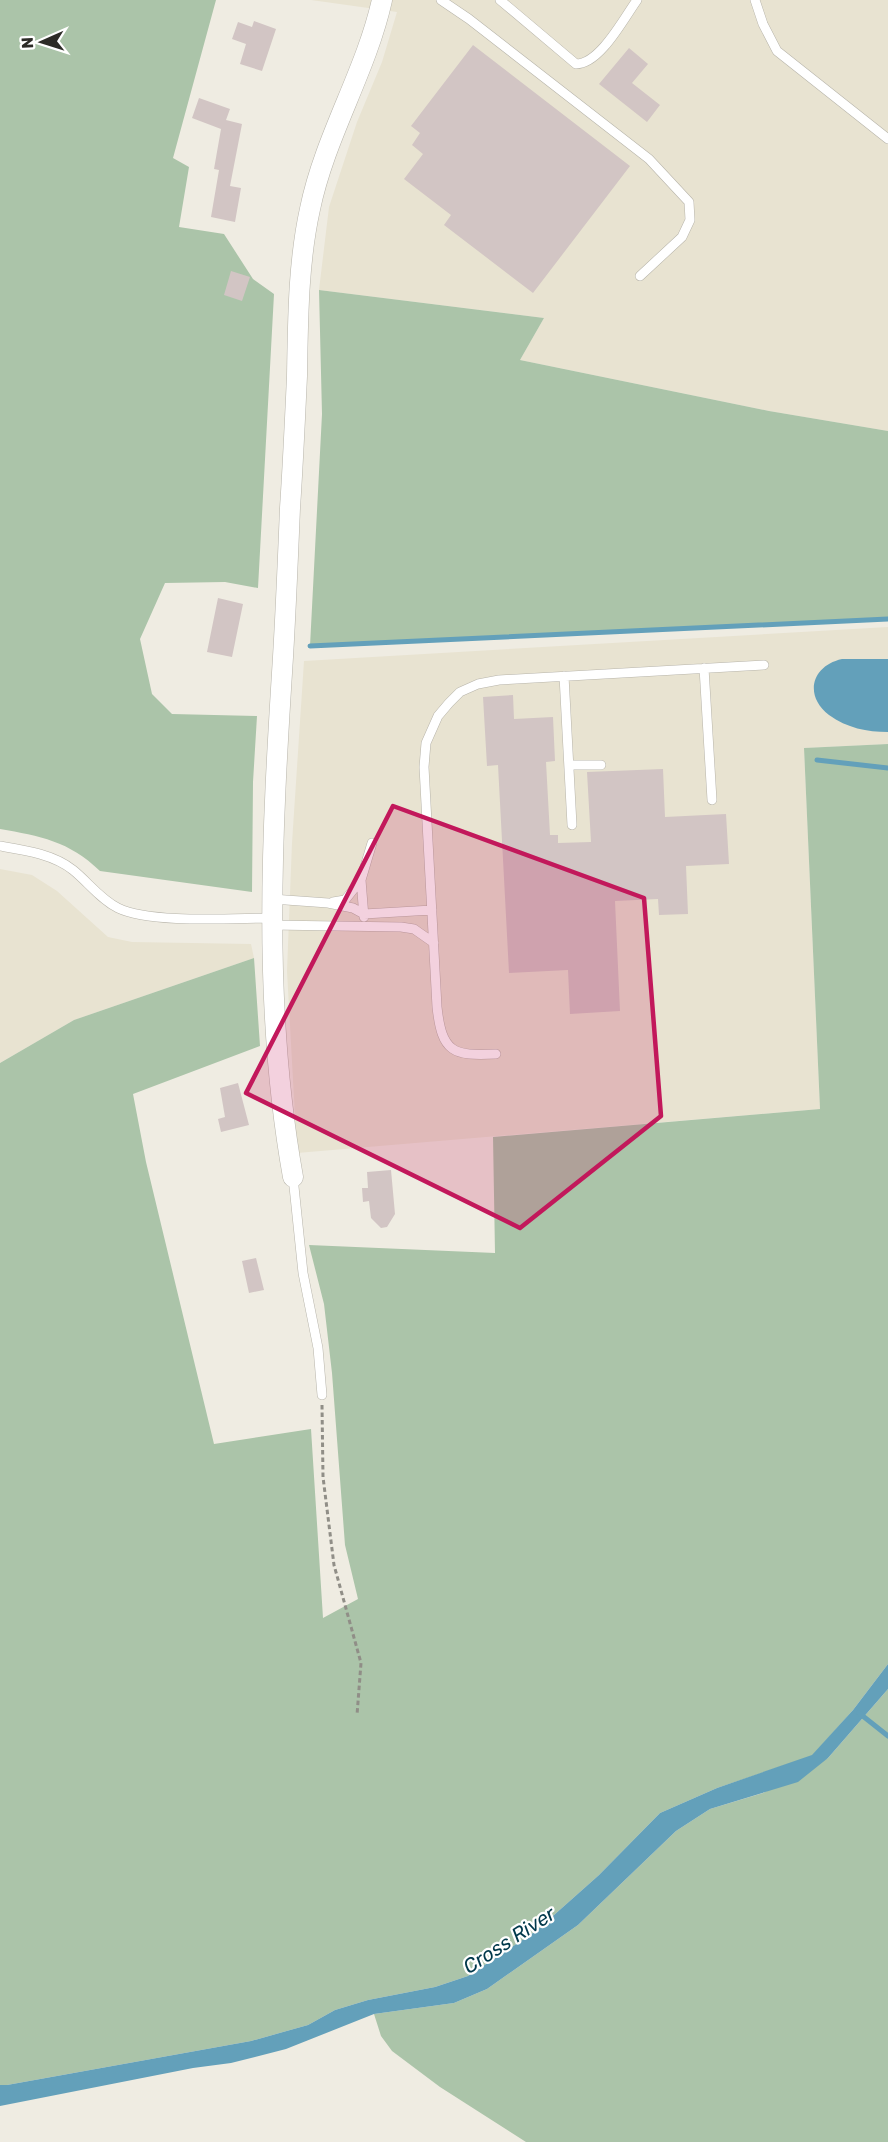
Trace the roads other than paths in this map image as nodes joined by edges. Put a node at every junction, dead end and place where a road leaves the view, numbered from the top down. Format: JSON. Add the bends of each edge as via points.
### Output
{"nodes":[{"id":1,"x":382,"y":0,"type":"edge"},
{"id":2,"x":441,"y":0,"type":"edge"},
{"id":3,"x":500,"y":0,"type":"edge"},
{"id":4,"x":637,"y":0,"type":"edge"},
{"id":5,"x":755,"y":0,"type":"edge"},
{"id":6,"x":888,"y":139,"type":"edge"},
{"id":7,"x":640,"y":276,"type":"dead end"},
{"id":8,"x":764,"y":665,"type":"dead end"},
{"id":9,"x":704,"y":669,"type":"junction"},
{"id":10,"x":564,"y":676,"type":"junction"},
{"id":11,"x":569,"y":765,"type":"junction"},
{"id":12,"x":601,"y":765,"type":"dead end"},
{"id":13,"x":712,"y":800,"type":"dead end"},
{"id":14,"x":573,"y":825,"type":"dead end"},
{"id":15,"x":372,"y":843,"type":"dead end"},
{"id":16,"x":0,"y":846,"type":"edge"},
{"id":17,"x":361,"y":880,"type":"junction"},
{"id":18,"x":328,"y":903,"type":"junction"},
{"id":19,"x":432,"y":910,"type":"junction"},
{"id":20,"x":272,"y":914,"type":"junction"},
{"id":21,"x":364,"y":914,"type":"junction"},
{"id":22,"x":365,"y":926,"type":"junction"},
{"id":23,"x":434,"y":944,"type":"junction"},
{"id":24,"x":496,"y":1054,"type":"dead end"},
{"id":25,"x":293,"y":1177,"type":"joint"},
{"id":26,"x":322,"y":1395,"type":"road end"}],
"edges":[{"from":1,"to":20,"type":"street","via":[[371,42],[316,184],[303,258]]},
{"from":2,"to":7,"type":"lane","via":[[649,159],[689,202],[690,220],[682,237]]},
{"from":3,"to":4,"type":"lane","via":[[576,64],[598,54]]},
{"from":5,"to":6,"type":"lane","via":[[777,51]]},
{"from":8,"to":9,"type":"lane"},
{"from":9,"to":10,"type":"lane"},
{"from":9,"to":13,"type":"lane"},
{"from":10,"to":11,"type":"lane"},
{"from":10,"to":19,"type":"lane","via":[[478,684],[460,692],[438,717],[426,743],[424,767]]},
{"from":11,"to":12,"type":"lane"},
{"from":11,"to":14,"type":"lane"},
{"from":15,"to":17,"type":"lane"},
{"from":16,"to":20,"type":"lane","via":[[65,864],[105,900],[126,911],[163,917]]},
{"from":17,"to":18,"type":"lane","via":[[345,900]]},
{"from":17,"to":21,"type":"lane"},
{"from":18,"to":20,"type":"lane"},
{"from":18,"to":21,"type":"lane"},
{"from":19,"to":21,"type":"lane"},
{"from":19,"to":23,"type":"lane"},
{"from":20,"to":22,"type":"lane"},
{"from":20,"to":25,"type":"street","via":[[283,1121]]},
{"from":21,"to":22,"type":"lane"},
{"from":22,"to":23,"type":"lane","via":[[414,929]]},
{"from":23,"to":24,"type":"lane","via":[[437,1007],[443,1037],[458,1052]]},
{"from":25,"to":26,"type":"lane"}]}
